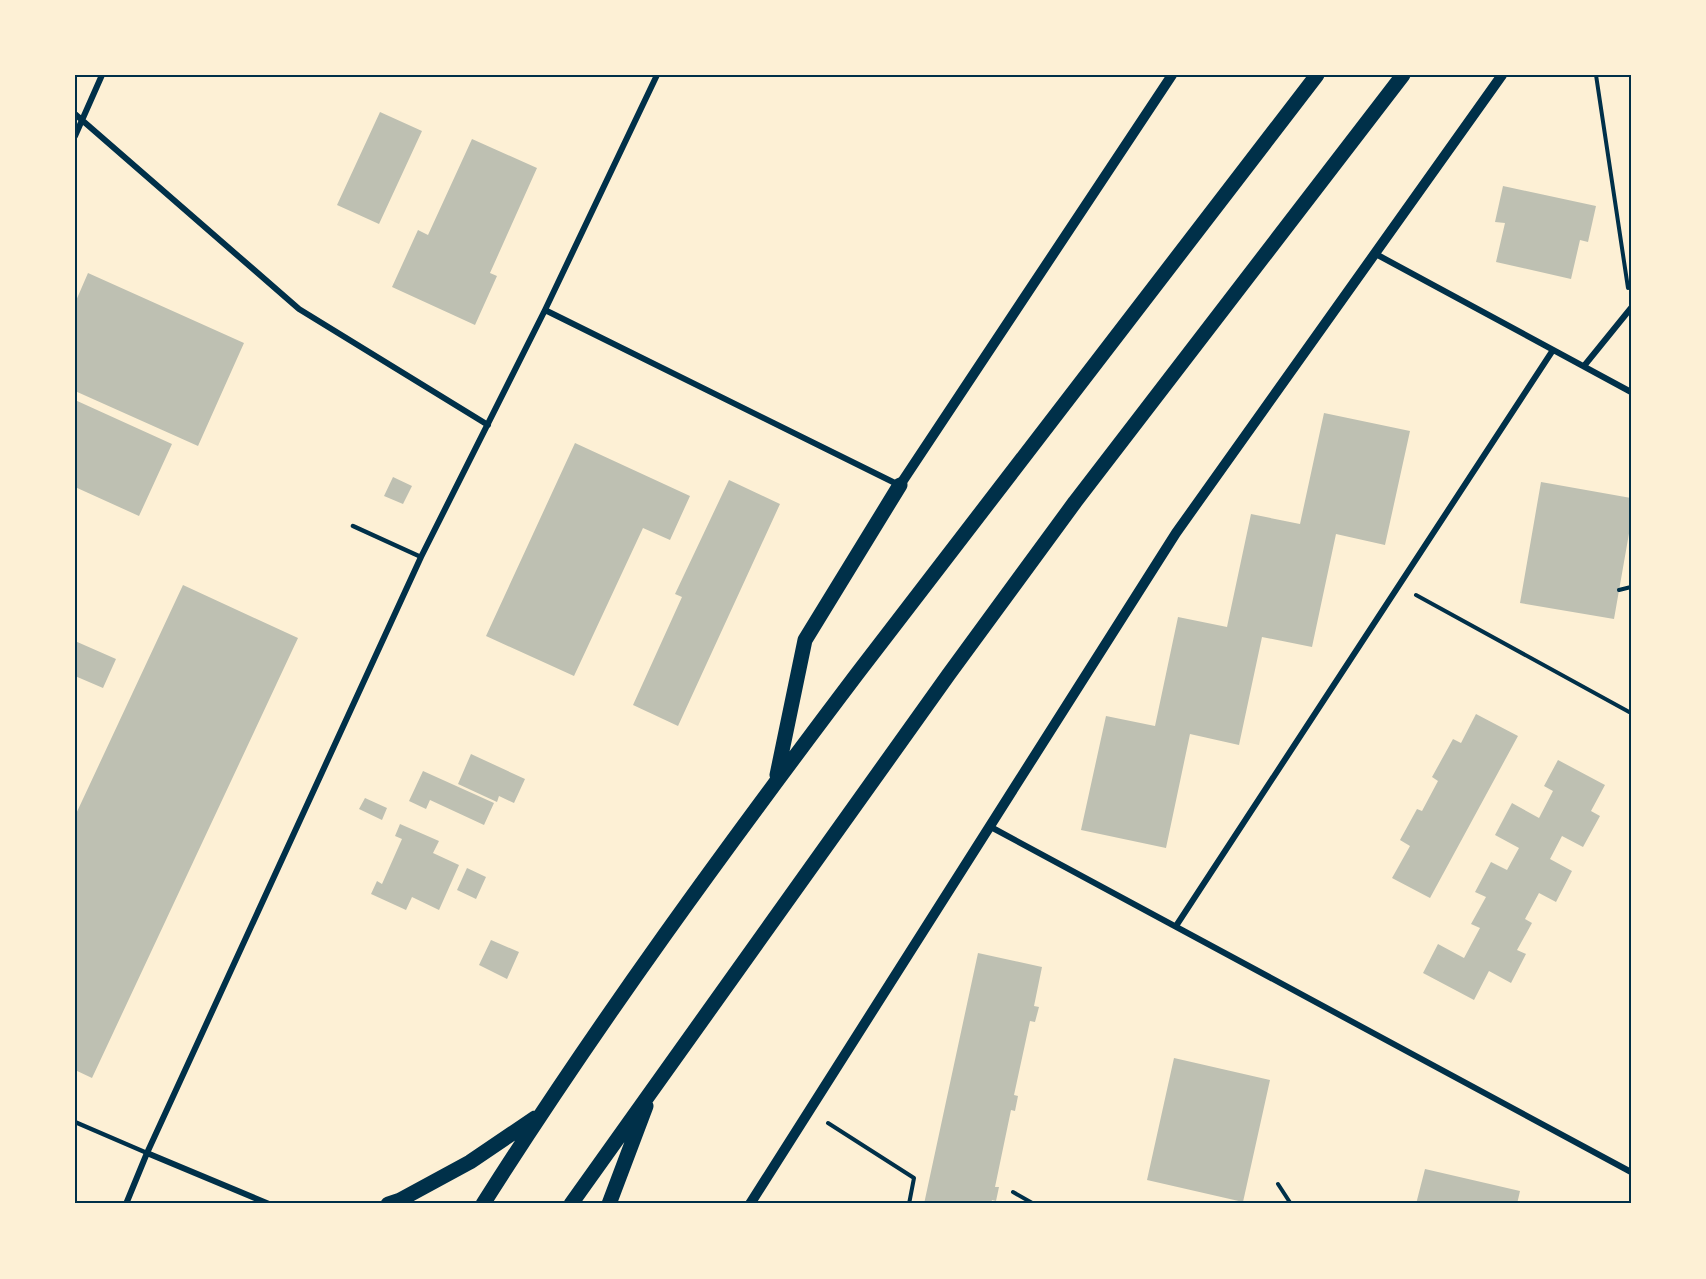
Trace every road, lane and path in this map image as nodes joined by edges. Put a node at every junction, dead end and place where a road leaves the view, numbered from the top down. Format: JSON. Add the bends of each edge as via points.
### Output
{"nodes":[{"id":1,"x":102,"y":75,"type":"edge"},
{"id":2,"x":657,"y":75,"type":"edge"},
{"id":3,"x":1172,"y":75,"type":"edge"},
{"id":4,"x":1317,"y":75,"type":"edge"},
{"id":5,"x":1403,"y":75,"type":"edge"},
{"id":6,"x":1502,"y":75,"type":"edge"},
{"id":7,"x":1596,"y":75,"type":"edge"},
{"id":8,"x":75,"y":114,"type":"edge"},
{"id":9,"x":82,"y":119,"type":"junction"},
{"id":10,"x":75,"y":136,"type":"edge"},
{"id":11,"x":1374,"y":252,"type":"junction"},
{"id":12,"x":1629,"y":294,"type":"dead end"},
{"id":13,"x":1631,"y":308,"type":"edge"},
{"id":14,"x":544,"y":310,"type":"junction"},
{"id":15,"x":1553,"y":350,"type":"junction"},
{"id":16,"x":1584,"y":366,"type":"junction"},
{"id":17,"x":1631,"y":392,"type":"edge"},
{"id":18,"x":488,"y":425,"type":"junction"},
{"id":19,"x":900,"y":485,"type":"junction"},
{"id":20,"x":353,"y":526,"type":"dead end"},
{"id":21,"x":421,"y":557,"type":"junction"},
{"id":22,"x":1400,"y":585,"type":"junction"},
{"id":23,"x":1631,"y":587,"type":"edge"},
{"id":24,"x":1619,"y":590,"type":"dead end"},
{"id":25,"x":1631,"y":713,"type":"edge"},
{"id":26,"x":776,"y":781,"type":"junction"},
{"id":27,"x":989,"y":826,"type":"junction"},
{"id":28,"x":1176,"y":926,"type":"junction"},
{"id":29,"x":654,"y":1085,"type":"junction"},
{"id":30,"x":809,"y":1111,"type":"junction"},
{"id":31,"x":540,"y":1115,"type":"junction"},
{"id":32,"x":75,"y":1122,"type":"edge"},
{"id":33,"x":147,"y":1153,"type":"junction"},
{"id":34,"x":1631,"y":1172,"type":"edge"},
{"id":35,"x":1278,"y":1184,"type":"dead end"},
{"id":36,"x":1013,"y":1192,"type":"dead end"},
{"id":37,"x":126,"y":1204,"type":"edge"},
{"id":38,"x":269,"y":1204,"type":"edge"},
{"id":39,"x":388,"y":1204,"type":"edge"},
{"id":40,"x":483,"y":1204,"type":"edge"},
{"id":41,"x":571,"y":1204,"type":"edge"},
{"id":42,"x":609,"y":1204,"type":"edge"},
{"id":43,"x":750,"y":1204,"type":"edge"},
{"id":44,"x":909,"y":1204,"type":"edge"},
{"id":45,"x":1034,"y":1204,"type":"edge"},
{"id":46,"x":1291,"y":1204,"type":"edge"}],
"edges":[{"from":1,"to":9,"type":"street"},
{"from":2,"to":14,"type":"street"},
{"from":3,"to":19,"type":"street"},
{"from":4,"to":26,"type":"main road"},
{"from":5,"to":29,"type":"main road","via":[[1075,502]]},
{"from":6,"to":11,"type":"street"},
{"from":7,"to":12,"type":"path"},
{"from":8,"to":9,"type":"street"},
{"from":9,"to":10,"type":"street"},
{"from":9,"to":18,"type":"street","via":[[299,309]]},
{"from":11,"to":15,"type":"street"},
{"from":11,"to":27,"type":"street","via":[[1176,532]]},
{"from":13,"to":16,"type":"street"},
{"from":14,"to":18,"type":"street"},
{"from":14,"to":19,"type":"street"},
{"from":15,"to":16,"type":"street"},
{"from":15,"to":22,"type":"street"},
{"from":16,"to":17,"type":"street"},
{"from":18,"to":21,"type":"street"},
{"from":19,"to":26,"type":"main road","via":[[805,640]]},
{"from":20,"to":21,"type":"lane"},
{"from":21,"to":33,"type":"street"},
{"from":22,"to":25,"type":"path"},
{"from":22,"to":28,"type":"street"},
{"from":23,"to":24,"type":"path"},
{"from":26,"to":31,"type":"main road"},
{"from":27,"to":28,"type":"street"},
{"from":27,"to":30,"type":"street"},
{"from":28,"to":34,"type":"street"},
{"from":29,"to":41,"type":"main road"},
{"from":29,"to":42,"type":"main road"},
{"from":30,"to":43,"type":"street"},
{"from":30,"to":44,"type":"path","via":[[914,1178]]},
{"from":31,"to":39,"type":"main road","via":[[470,1162]]},
{"from":31,"to":40,"type":"main road"},
{"from":32,"to":33,"type":"lane"},
{"from":33,"to":37,"type":"street"},
{"from":33,"to":38,"type":"street"},
{"from":35,"to":46,"type":"path"},
{"from":36,"to":45,"type":"path"}]}
